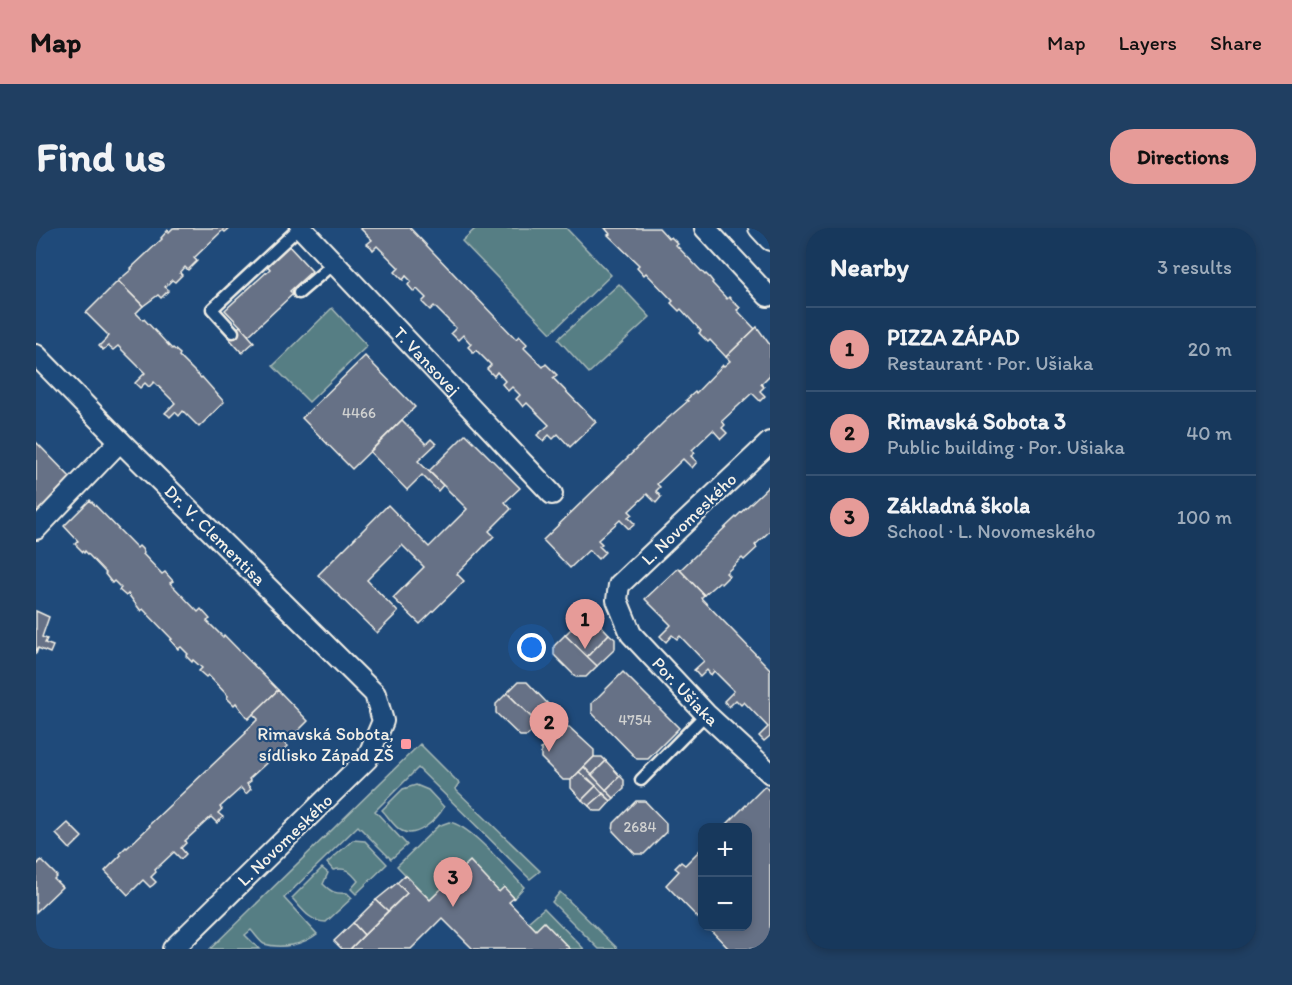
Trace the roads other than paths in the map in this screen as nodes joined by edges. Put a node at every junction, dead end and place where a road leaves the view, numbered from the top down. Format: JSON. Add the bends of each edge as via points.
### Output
{"nodes":[{"id":1,"x":300,"y":228,"type":"edge"},
{"id":2,"x":705,"y":228,"type":"edge"},
{"id":3,"x":759,"y":228,"type":"edge"},
{"id":4,"x":770,"y":240,"type":"edge"},
{"id":5,"x":334,"y":263,"type":"junction"},
{"id":6,"x":299,"y":293,"type":"dead end"},
{"id":7,"x":768,"y":296,"type":"dead end"},
{"id":8,"x":233,"y":332,"type":"dead end"},
{"id":9,"x":36,"y":355,"type":"edge"},
{"id":10,"x":120,"y":441,"type":"junction"},
{"id":11,"x":770,"y":442,"type":"edge"},
{"id":12,"x":552,"y":494,"type":"dead end"},
{"id":13,"x":36,"y":529,"type":"edge"},
{"id":14,"x":617,"y":600,"type":"joint"},
{"id":15,"x":706,"y":714,"type":"junction"},
{"id":16,"x":382,"y":721,"type":"joint"},
{"id":17,"x":770,"y":773,"type":"edge"},
{"id":18,"x":641,"y":780,"type":"dead end"},
{"id":19,"x":173,"y":949,"type":"edge"}],
"edges":[{"from":1,"to":5,"type":"street","name":"T. Vansovej"},
{"from":1,"to":8,"type":"lane","via":[[212,309]]},
{"from":2,"to":7,"type":"street"},
{"from":3,"to":4,"type":"street"},
{"from":5,"to":6,"type":"lane"},
{"from":5,"to":12,"type":"street","name":"T. Vansovej"},
{"from":9,"to":10,"type":"street","name":"Dr. V. Clementisa"},
{"from":10,"to":13,"type":"street"},
{"from":10,"to":16,"type":"street","name":"Dr. V. Clementisa","via":[[375,694]]},
{"from":11,"to":14,"type":"street","name":"L. Novomeského","via":[[619,585]]},
{"from":14,"to":15,"type":"street","name":"Por. Ušiaka","via":[[631,634]]},
{"from":15,"to":17,"type":"street","name":"Por. Ušiaka"},
{"from":15,"to":18,"type":"lane"},
{"from":16,"to":19,"type":"street","name":"L. Novomeského","via":[[367,759]]}]}
